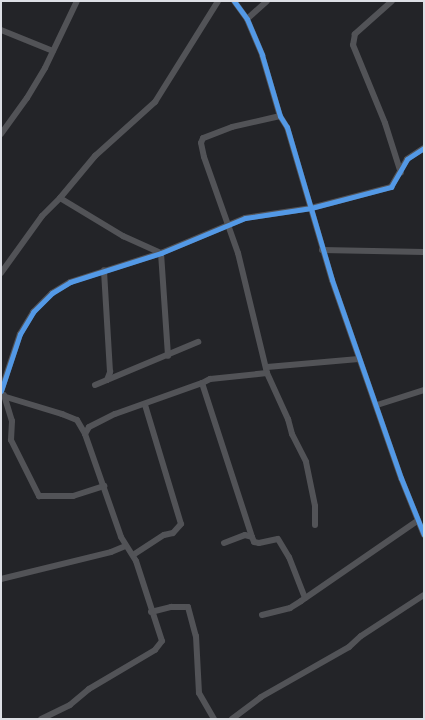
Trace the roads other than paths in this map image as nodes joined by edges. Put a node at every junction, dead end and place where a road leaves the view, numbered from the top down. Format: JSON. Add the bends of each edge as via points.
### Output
{"nodes":[{"id":1,"x":77,"y":1,"type":"edge"},
{"id":2,"x":218,"y":1,"type":"edge"},
{"id":3,"x":234,"y":1,"type":"edge"},
{"id":4,"x":267,"y":1,"type":"edge"},
{"id":5,"x":392,"y":1,"type":"edge"},
{"id":6,"x":247,"y":19,"type":"junction"},
{"id":7,"x":1,"y":30,"type":"edge"},
{"id":8,"x":53,"y":51,"type":"junction"},
{"id":9,"x":280,"y":116,"type":"junction"},
{"id":10,"x":1,"y":134,"type":"edge"},
{"id":11,"x":424,"y":148,"type":"edge"},
{"id":12,"x":401,"y":173,"type":"junction"},
{"id":13,"x":60,"y":198,"type":"junction"},
{"id":14,"x":311,"y":208,"type":"junction"},
{"id":15,"x":228,"y":224,"type":"junction"},
{"id":16,"x":322,"y":250,"type":"junction"},
{"id":17,"x":424,"y":252,"type":"edge"},
{"id":18,"x":161,"y":253,"type":"junction"},
{"id":19,"x":104,"y":270,"type":"junction"},
{"id":20,"x":1,"y":272,"type":"edge"},
{"id":21,"x":198,"y":342,"type":"dead end"},
{"id":22,"x":168,"y":356,"type":"junction"},
{"id":23,"x":359,"y":359,"type":"junction"},
{"id":24,"x":267,"y":370,"type":"junction"},
{"id":25,"x":107,"y":380,"type":"junction"},
{"id":26,"x":202,"y":383,"type":"junction"},
{"id":27,"x":95,"y":385,"type":"dead end"},
{"id":28,"x":424,"y":390,"type":"edge"},
{"id":29,"x":1,"y":391,"type":"edge"},
{"id":30,"x":6,"y":397,"type":"junction"},
{"id":31,"x":145,"y":405,"type":"junction"},
{"id":32,"x":377,"y":405,"type":"junction"},
{"id":33,"x":86,"y":434,"type":"junction"},
{"id":34,"x":104,"y":486,"type":"junction"},
{"id":35,"x":417,"y":522,"type":"junction"},
{"id":36,"x":315,"y":525,"type":"dead end"},
{"id":37,"x":424,"y":534,"type":"edge"},
{"id":38,"x":252,"y":537,"type":"junction"},
{"id":39,"x":224,"y":542,"type":"dead end"},
{"id":40,"x":125,"y":546,"type":"junction"},
{"id":41,"x":133,"y":555,"type":"junction"},
{"id":42,"x":1,"y":579,"type":"edge"},
{"id":43,"x":424,"y":595,"type":"edge"},
{"id":44,"x":305,"y":598,"type":"junction"},
{"id":45,"x":151,"y":612,"type":"junction"},
{"id":46,"x":262,"y":615,"type":"dead end"},
{"id":47,"x":41,"y":719,"type":"edge"},
{"id":48,"x":214,"y":719,"type":"edge"},
{"id":49,"x":232,"y":719,"type":"edge"}],
"edges":[{"from":1,"to":8,"type":"street"},
{"from":2,"to":13,"type":"street","via":[[155,102],[94,156]]},
{"from":3,"to":6,"type":"street"},
{"from":4,"to":6,"type":"street"},
{"from":5,"to":12,"type":"street","via":[[355,34],[353,46],[390,135]]},
{"from":6,"to":9,"type":"street","via":[[271,82]]},
{"from":7,"to":8,"type":"street"},
{"from":8,"to":10,"type":"street","via":[[27,98]]},
{"from":9,"to":14,"type":"street","via":[[287,127]]},
{"from":9,"to":15,"type":"street","via":[[232,127],[203,138],[201,143],[204,156]]},
{"from":11,"to":12,"type":"street","via":[[407,159]]},
{"from":12,"to":14,"type":"street","via":[[391,187]]},
{"from":13,"to":18,"type":"street","via":[[123,236]]},
{"from":13,"to":20,"type":"street","via":[[42,216]]},
{"from":14,"to":15,"type":"street","via":[[245,218]]},
{"from":14,"to":16,"type":"street"},
{"from":15,"to":18,"type":"street"},
{"from":15,"to":24,"type":"street","via":[[238,253]]},
{"from":16,"to":17,"type":"street"},
{"from":16,"to":23,"type":"street"},
{"from":18,"to":19,"type":"street"},
{"from":18,"to":22,"type":"street"},
{"from":19,"to":25,"type":"street","via":[[110,368]]},
{"from":19,"to":29,"type":"street","via":[[60,287],[33,312],[20,334]]},
{"from":21,"to":22,"type":"street"},
{"from":22,"to":25,"type":"street"},
{"from":23,"to":24,"type":"street"},
{"from":23,"to":32,"type":"street"},
{"from":24,"to":26,"type":"street","via":[[210,378]]},
{"from":24,"to":36,"type":"street","via":[[306,462],[315,506]]},
{"from":25,"to":27,"type":"street"},
{"from":26,"to":31,"type":"street"},
{"from":26,"to":38,"type":"street"},
{"from":28,"to":32,"type":"street"},
{"from":29,"to":30,"type":"street"},
{"from":30,"to":33,"type":"street","via":[[77,420]]},
{"from":30,"to":34,"type":"street","via":[[12,421],[11,440],[39,496],[73,496]]},
{"from":31,"to":33,"type":"street","via":[[96,423],[89,427]]},
{"from":31,"to":41,"type":"street","via":[[181,524],[173,532]]},
{"from":32,"to":35,"type":"street"},
{"from":33,"to":34,"type":"street"},
{"from":34,"to":40,"type":"street"},
{"from":35,"to":37,"type":"street"},
{"from":35,"to":44,"type":"street"},
{"from":38,"to":39,"type":"street","via":[[244,536]]},
{"from":38,"to":44,"type":"street","via":[[254,542],[260,543],[278,539],[289,557]]},
{"from":40,"to":41,"type":"street"},
{"from":40,"to":42,"type":"street","via":[[111,552]]},
{"from":41,"to":45,"type":"street"},
{"from":43,"to":49,"type":"street","via":[[361,636],[349,647],[261,697]]},
{"from":44,"to":46,"type":"street","via":[[290,608]]},
{"from":45,"to":47,"type":"street","via":[[162,641],[155,650],[89,689],[70,705]]},
{"from":45,"to":48,"type":"street","via":[[171,607],[188,607],[196,636],[199,693]]}]}
